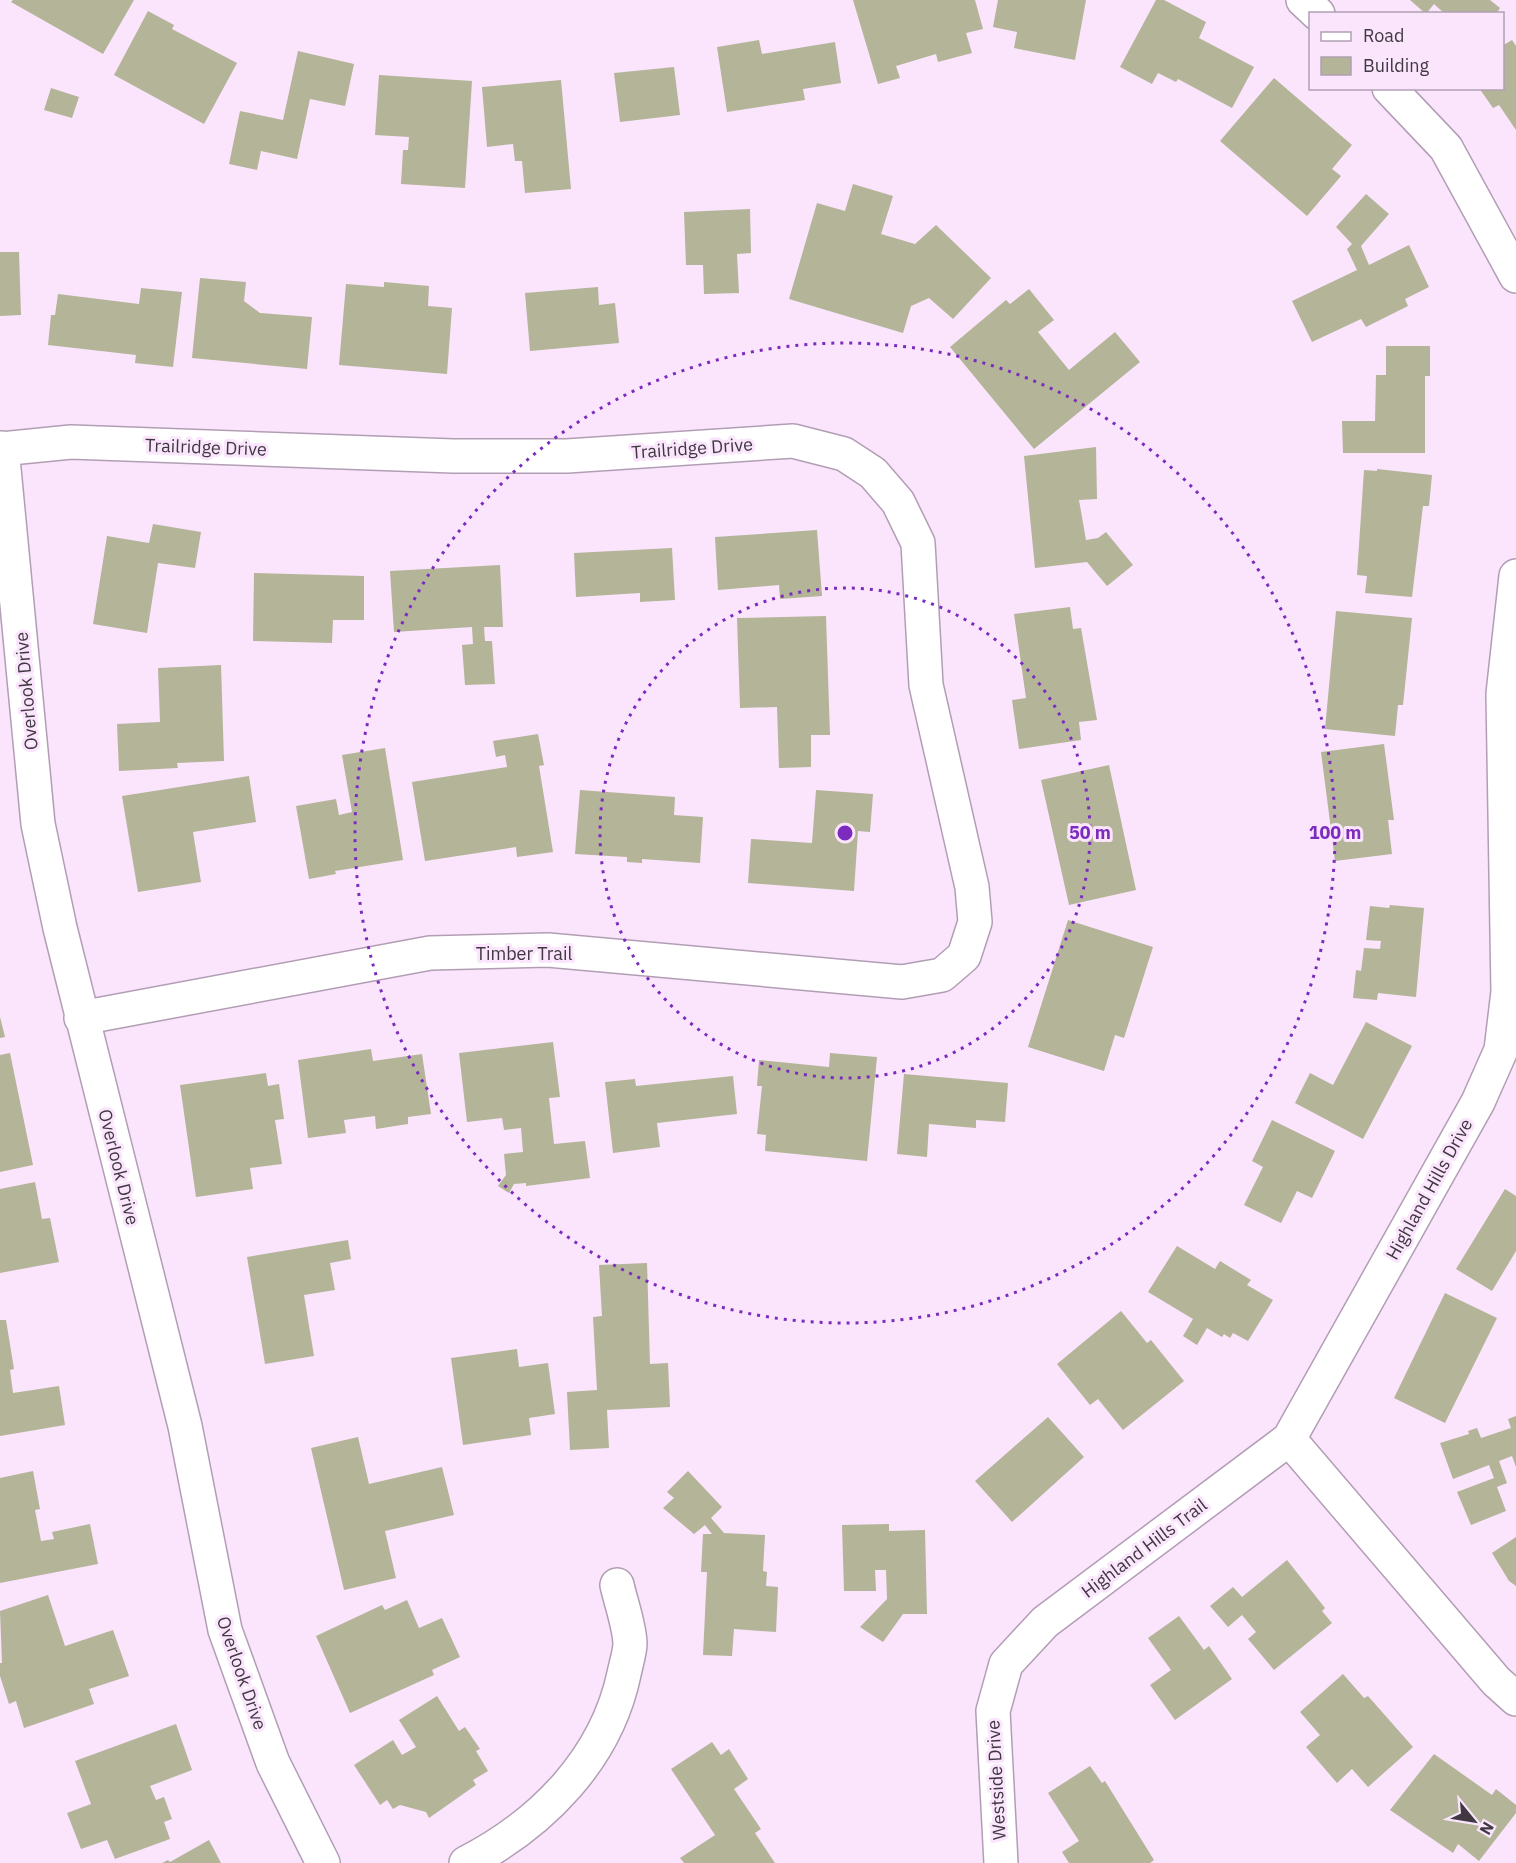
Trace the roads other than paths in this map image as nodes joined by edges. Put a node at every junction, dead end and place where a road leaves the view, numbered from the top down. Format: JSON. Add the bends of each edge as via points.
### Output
{"nodes":[{"id":1,"x":1303,"y":0,"type":"edge"},
{"id":2,"x":1316,"y":12,"type":"edge"},
{"id":3,"x":1391,"y":90,"type":"edge"},
{"id":4,"x":1516,"y":276,"type":"edge"},
{"id":5,"x":1,"y":449,"type":"edge"},
{"id":6,"x":1516,"y":576,"type":"edge"},
{"id":7,"x":964,"y":956,"type":"joint"},
{"id":8,"x":81,"y":1018,"type":"junction"},
{"id":9,"x":1289,"y":1439,"type":"junction"},
{"id":10,"x":617,"y":1585,"type":"dead end"},
{"id":11,"x":1006,"y":1664,"type":"joint"},
{"id":12,"x":1516,"y":1699,"type":"edge"},
{"id":13,"x":323,"y":1863,"type":"edge"},
{"id":14,"x":466,"y":1863,"type":"edge"},
{"id":15,"x":1001,"y":1863,"type":"edge"}],
"edges":[{"from":1,"to":2,"type":"street"},
{"from":3,"to":4,"type":"street","via":[[1446,148]]},
{"from":5,"to":7,"type":"street","name":"Trailridge Drive","via":[[71,442],[453,456],[567,456],[793,441],[844,454],[873,473],[898,502],[918,543],[926,685],[972,886],[975,922]]},
{"from":5,"to":8,"type":"street","name":"Overlook Drive","via":[[38,824]]},
{"from":6,"to":9,"type":"street","name":"Highland Hills Drive","via":[[1503,694],[1508,992],[1500,1050],[1478,1102]]},
{"from":7,"to":8,"type":"street","name":"Timber Trail","via":[[942,975],[902,982],[548,950],[430,953]]},
{"from":8,"to":13,"type":"street","name":"Overlook Drive","via":[[185,1426],[225,1630],[273,1763]]},
{"from":9,"to":11,"type":"street","name":"Highland Hills Trail","via":[[1045,1622]]},
{"from":9,"to":12,"type":"street","via":[[1496,1681]]},
{"from":10,"to":14,"type":"street","via":[[630,1644],[618,1701],[587,1763],[539,1815]]},
{"from":11,"to":15,"type":"street","name":"Westside Drive","via":[[993,1711]]}]}
